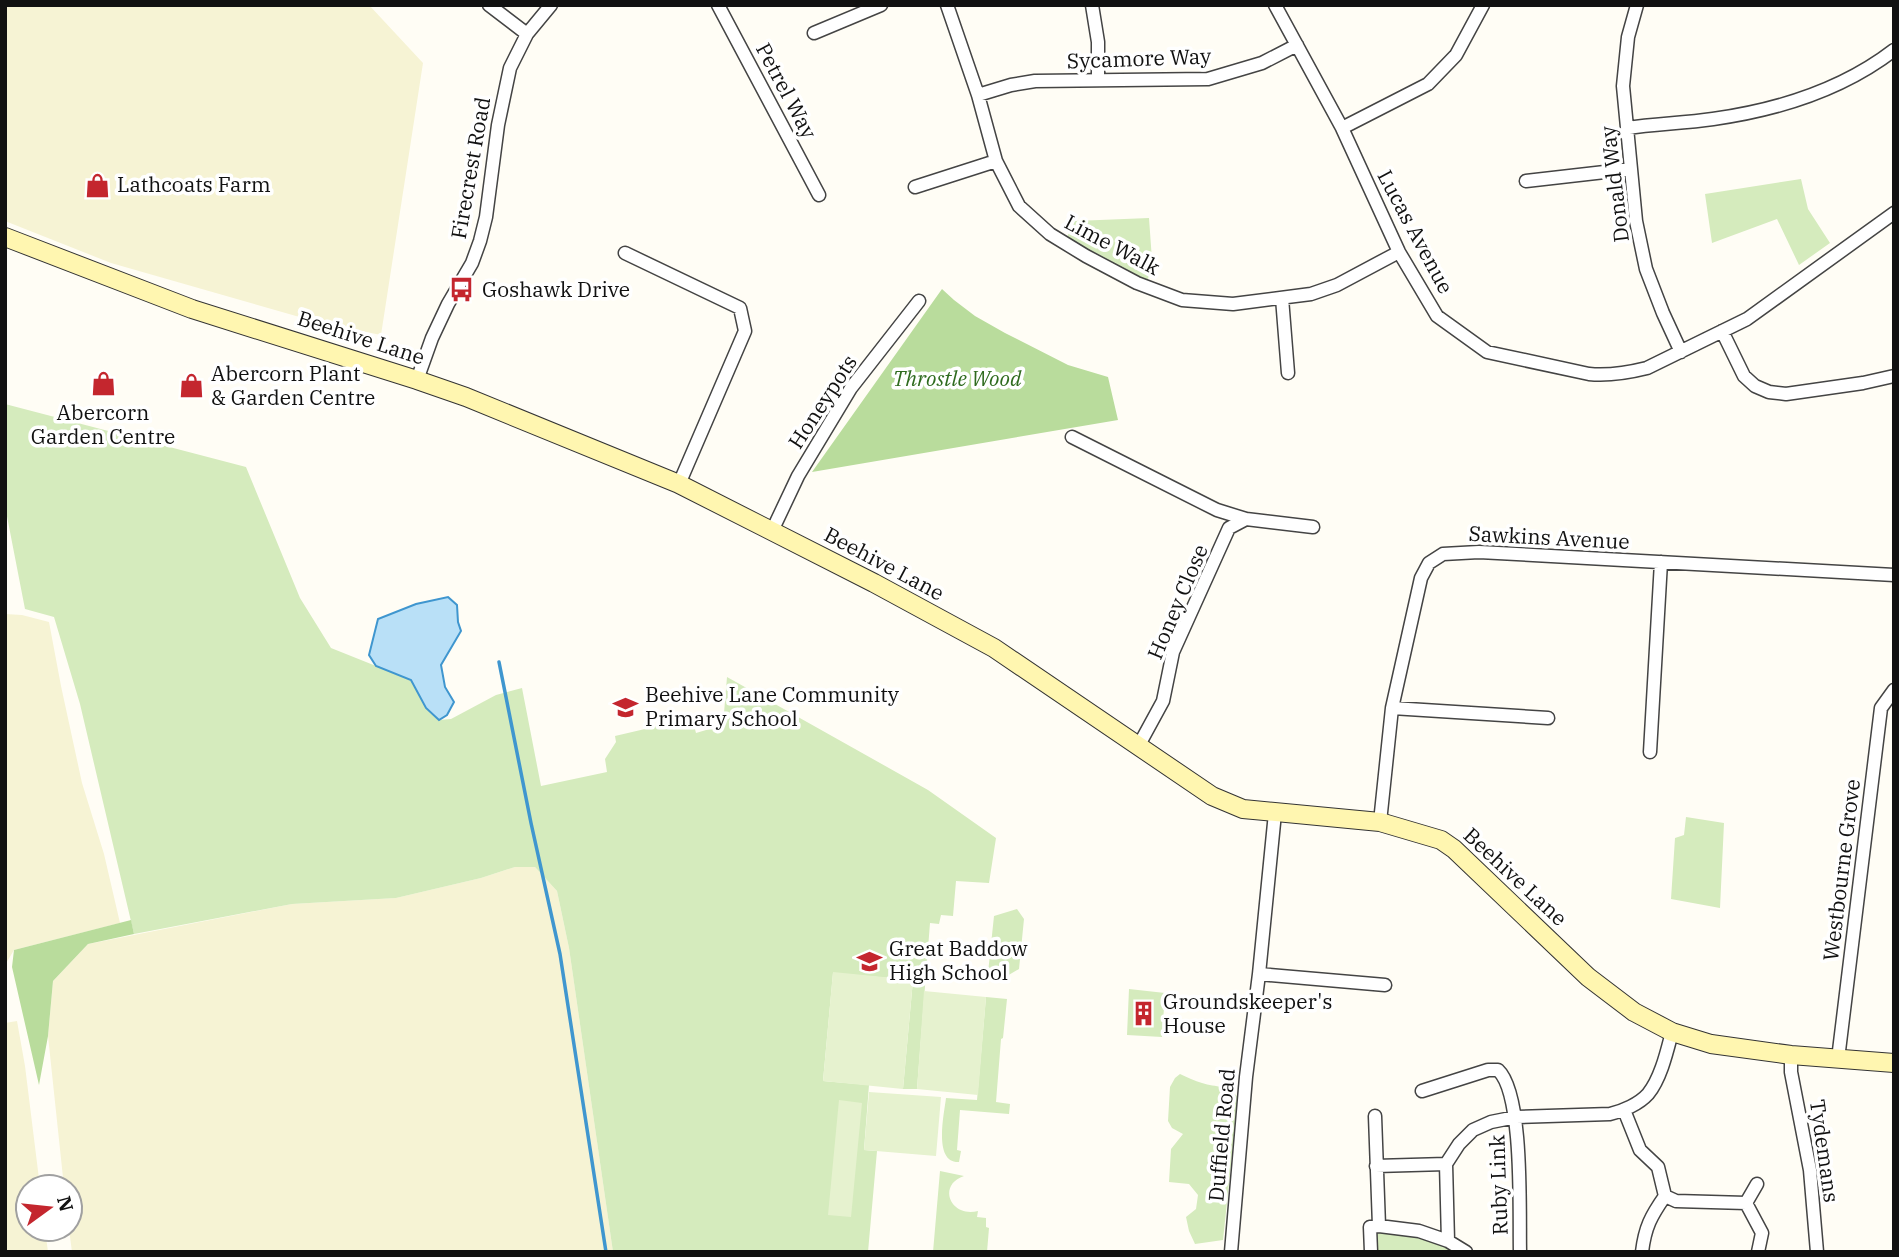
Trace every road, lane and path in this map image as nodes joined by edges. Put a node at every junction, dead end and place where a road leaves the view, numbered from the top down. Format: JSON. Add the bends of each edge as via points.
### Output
{"nodes":[{"id":1,"x":489,"y":5,"type":"edge"},
{"id":2,"x":551,"y":5,"type":"edge"},
{"id":3,"x":719,"y":5,"type":"edge"},
{"id":4,"x":881,"y":5,"type":"edge"},
{"id":5,"x":947,"y":5,"type":"edge"},
{"id":6,"x":1092,"y":5,"type":"edge"},
{"id":7,"x":1275,"y":5,"type":"edge"},
{"id":8,"x":1483,"y":5,"type":"edge"},
{"id":9,"x":1637,"y":5,"type":"edge"},
{"id":10,"x":814,"y":33,"type":"dead end"},
{"id":11,"x":527,"y":34,"type":"junction"},
{"id":12,"x":1297,"y":46,"type":"junction"},
{"id":13,"x":1894,"y":50,"type":"edge"},
{"id":14,"x":1098,"y":80,"type":"junction"},
{"id":15,"x":978,"y":95,"type":"junction"},
{"id":16,"x":1342,"y":128,"type":"junction"},
{"id":17,"x":1627,"y":128,"type":"junction"},
{"id":18,"x":996,"y":161,"type":"junction"},
{"id":19,"x":1631,"y":169,"type":"junction"},
{"id":20,"x":1526,"y":181,"type":"dead end"},
{"id":21,"x":915,"y":187,"type":"dead end"},
{"id":22,"x":820,"y":195,"type":"dead end"},
{"id":23,"x":1894,"y":213,"type":"edge"},
{"id":24,"x":5,"y":237,"type":"edge"},
{"id":25,"x":1399,"y":251,"type":"junction"},
{"id":26,"x":625,"y":253,"type":"dead end"},
{"id":27,"x":1282,"y":298,"type":"junction"},
{"id":28,"x":919,"y":301,"type":"dead end"},
{"id":29,"x":1722,"y":331,"type":"junction"},
{"id":30,"x":1681,"y":352,"type":"junction"},
{"id":31,"x":1288,"y":373,"type":"dead end"},
{"id":32,"x":1894,"y":376,"type":"edge"},
{"id":33,"x":417,"y":380,"type":"junction"},
{"id":34,"x":1072,"y":438,"type":"dead end"},
{"id":35,"x":679,"y":484,"type":"junction"},
{"id":36,"x":1245,"y":519,"type":"junction"},
{"id":37,"x":1313,"y":527,"type":"dead end"},
{"id":38,"x":772,"y":531,"type":"junction"},
{"id":39,"x":1661,"y":562,"type":"junction"},
{"id":40,"x":1894,"y":575,"type":"edge"},
{"id":41,"x":1894,"y":690,"type":"edge"},
{"id":42,"x":1392,"y":708,"type":"junction"},
{"id":43,"x":1548,"y":718,"type":"dead end"},
{"id":44,"x":1139,"y":745,"type":"junction"},
{"id":45,"x":1650,"y":752,"type":"dead end"},
{"id":46,"x":1275,"y":813,"type":"junction"},
{"id":47,"x":1380,"y":822,"type":"junction"},
{"id":48,"x":1259,"y":974,"type":"junction"},
{"id":49,"x":1385,"y":985,"type":"dead end"},
{"id":50,"x":1672,"y":1032,"type":"junction"},
{"id":51,"x":1791,"y":1055,"type":"junction"},
{"id":52,"x":1838,"y":1059,"type":"junction"},
{"id":53,"x":1894,"y":1063,"type":"edge"},
{"id":54,"x":1422,"y":1091,"type":"dead end"},
{"id":55,"x":1624,"y":1110,"type":"junction"},
{"id":56,"x":1375,"y":1116,"type":"dead end"},
{"id":57,"x":1516,"y":1117,"type":"junction"},
{"id":58,"x":1446,"y":1164,"type":"junction"},
{"id":59,"x":1376,"y":1166,"type":"junction"},
{"id":60,"x":1757,"y":1184,"type":"dead end"},
{"id":61,"x":1665,"y":1196,"type":"junction"},
{"id":62,"x":1746,"y":1203,"type":"junction"},
{"id":63,"x":1379,"y":1226,"type":"junction"},
{"id":64,"x":1457,"y":1248,"type":"edge"},
{"id":65,"x":1231,"y":1252,"type":"edge"},
{"id":66,"x":1371,"y":1252,"type":"edge"},
{"id":67,"x":1520,"y":1252,"type":"edge"},
{"id":68,"x":1642,"y":1252,"type":"edge"},
{"id":69,"x":1758,"y":1252,"type":"edge"},
{"id":70,"x":1817,"y":1252,"type":"edge"}],
"edges":[{"from":1,"to":11,"type":"street"},
{"from":2,"to":11,"type":"street","name":"Firecrest Road"},
{"from":3,"to":22,"type":"street","name":"Petrel Way"},
{"from":4,"to":10,"type":"street"},
{"from":5,"to":15,"type":"street","name":"Lime Walk"},
{"from":6,"to":14,"type":"street"},
{"from":7,"to":12,"type":"street","name":"Lucas Avenue"},
{"from":8,"to":16,"type":"street","via":[[1456,55],[1428,84]]},
{"from":9,"to":17,"type":"street","name":"Donald Way","via":[[1623,86]]},
{"from":11,"to":33,"type":"street","name":"Firecrest Road","via":[[504,93],[480,241],[447,304]]},
{"from":12,"to":14,"type":"street","name":"Sycamore Way","via":[[1262,63],[1208,79]]},
{"from":12,"to":16,"type":"street","name":"Lucas Avenue"},
{"from":13,"to":17,"type":"street","via":[[1804,99],[1712,119]]},
{"from":14,"to":15,"type":"street","name":"Sycamore Way","via":[[1035,81]]},
{"from":15,"to":18,"type":"street","name":"Lime Walk"},
{"from":16,"to":25,"type":"street","name":"Lucas Avenue"},
{"from":17,"to":19,"type":"street","name":"Donald Way"},
{"from":18,"to":21,"type":"street"},
{"from":18,"to":27,"type":"street","name":"Lime Walk","via":[[1019,206],[1050,233],[1137,283],[1182,300],[1233,304]]},
{"from":19,"to":20,"type":"street"},
{"from":19,"to":30,"type":"street","name":"Donald Way","via":[[1646,270]]},
{"from":23,"to":29,"type":"street","name":"Lucas Avenue","via":[[1767,306]]},
{"from":24,"to":33,"type":"main road","name":"Beehive Lane","via":[[192,309]]},
{"from":25,"to":27,"type":"street","name":"Lime Walk","via":[[1337,285]]},
{"from":25,"to":30,"type":"street","name":"Lucas Avenue","via":[[1437,316],[1487,352],[1602,375],[1630,373]]},
{"from":26,"to":35,"type":"street","via":[[740,308],[745,331]]},
{"from":27,"to":31,"type":"street"},
{"from":28,"to":38,"type":"street","name":"Honeypots","via":[[851,388],[798,476]]},
{"from":29,"to":30,"type":"street","name":"Lucas Avenue"},
{"from":29,"to":32,"type":"street","via":[[1744,376],[1769,391],[1786,394]]},
{"from":33,"to":35,"type":"main road","name":"Beehive Lane"},
{"from":34,"to":36,"type":"street","via":[[1217,510]]},
{"from":35,"to":38,"type":"main road","name":"Beehive Lane"},
{"from":36,"to":37,"type":"street"},
{"from":36,"to":44,"type":"street","name":"Honey Close","via":[[1229,528],[1173,652],[1163,701]]},
{"from":38,"to":44,"type":"main road","name":"Beehive Lane","via":[[994,648]]},
{"from":39,"to":40,"type":"street","name":"Sawkins Avenue"},
{"from":39,"to":42,"type":"street","name":"Sawkins Avenue","via":[[1443,554],[1429,563],[1421,579]]},
{"from":39,"to":45,"type":"street"},
{"from":41,"to":52,"type":"street","name":"Westbourne Grove","via":[[1881,708]]},
{"from":42,"to":43,"type":"street"},
{"from":42,"to":47,"type":"street","name":"Sawkins Avenue"},
{"from":44,"to":46,"type":"main road","name":"Beehive Lane","via":[[1212,796],[1243,809]]},
{"from":46,"to":47,"type":"main road","name":"Beehive Lane"},
{"from":46,"to":48,"type":"street","name":"Duffield Road"},
{"from":47,"to":50,"type":"main road","name":"Beehive Lane","via":[[1441,840],[1454,849],[1588,977],[1634,1012]]},
{"from":48,"to":49,"type":"street"},
{"from":48,"to":65,"type":"street","name":"Duffield Road"},
{"from":50,"to":51,"type":"main road","name":"Beehive Lane","via":[[1711,1044]]},
{"from":50,"to":55,"type":"street","via":[[1648,1095]]},
{"from":51,"to":52,"type":"main road","name":"Beehive Lane"},
{"from":51,"to":70,"type":"street","name":"Tydemans","via":[[1810,1170]]},
{"from":52,"to":53,"type":"main road","name":"Beehive Lane"},
{"from":54,"to":57,"type":"street","name":"Ruby Link","via":[[1498,1070],[1505,1076]]},
{"from":55,"to":57,"type":"street"},
{"from":55,"to":61,"type":"street","via":[[1640,1150],[1658,1167]]},
{"from":56,"to":59,"type":"street"},
{"from":57,"to":58,"type":"street","via":[[1473,1130]]},
{"from":57,"to":67,"type":"street","name":"Ruby Link"},
{"from":58,"to":59,"type":"street"},
{"from":58,"to":64,"type":"street","via":[[1445,1190]]},
{"from":59,"to":63,"type":"street"},
{"from":60,"to":62,"type":"street"},
{"from":61,"to":62,"type":"street","via":[[1676,1201]]},
{"from":61,"to":68,"type":"street","via":[[1644,1233]]},
{"from":62,"to":69,"type":"street","via":[[1762,1233]]},
{"from":63,"to":64,"type":"street","via":[[1419,1231]]},
{"from":63,"to":66,"type":"street","via":[[1370,1227]]}]}
